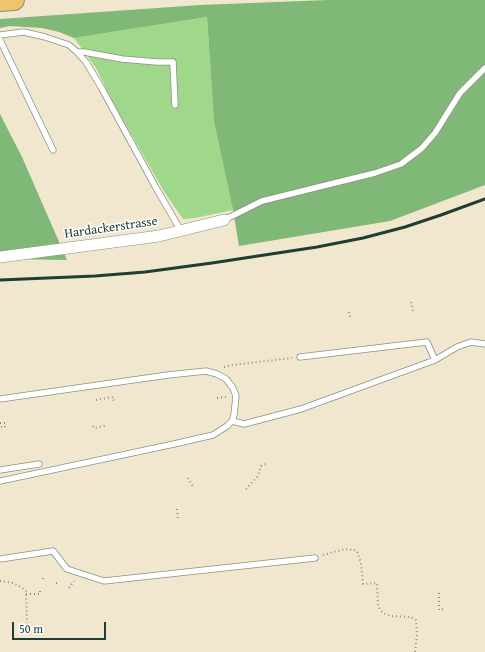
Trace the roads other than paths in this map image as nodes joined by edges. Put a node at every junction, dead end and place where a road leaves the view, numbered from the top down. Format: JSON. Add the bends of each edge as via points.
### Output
{"nodes":[{"id":1,"x":14,"y":0,"type":"edge"},
{"id":2,"x":0,"y":1,"type":"edge"},
{"id":3,"x":0,"y":35,"type":"edge"},
{"id":4,"x":0,"y":40,"type":"edge"},
{"id":5,"x":77,"y":52,"type":"junction"},
{"id":6,"x":485,"y":68,"type":"edge"},
{"id":7,"x":175,"y":105,"type":"dead end"},
{"id":8,"x":53,"y":150,"type":"dead end"},
{"id":9,"x":224,"y":220,"type":"joint"},
{"id":10,"x":181,"y":231,"type":"junction"},
{"id":11,"x":0,"y":257,"type":"edge"},
{"id":12,"x":485,"y":344,"type":"edge"},
{"id":13,"x":300,"y":357,"type":"road end"},
{"id":14,"x":435,"y":360,"type":"junction"},
{"id":15,"x":0,"y":399,"type":"edge"},
{"id":16,"x":232,"y":421,"type":"junction"},
{"id":17,"x":39,"y":464,"type":"dead end"},
{"id":18,"x":0,"y":470,"type":"edge"},
{"id":19,"x":0,"y":481,"type":"edge"},
{"id":20,"x":315,"y":558,"type":"road end"},
{"id":21,"x":0,"y":559,"type":"edge"}],
"edges":[{"from":1,"to":2,"type":"highway"},
{"from":3,"to":5,"type":"lane","via":[[24,32],[69,45]]},
{"from":4,"to":8,"type":"lane"},
{"from":5,"to":7,"type":"lane","via":[[120,59],[173,62]]},
{"from":5,"to":10,"type":"lane","via":[[101,87]]},
{"from":6,"to":9,"type":"lane","via":[[460,93],[435,133],[422,148],[400,164],[375,173],[262,201]]},
{"from":9,"to":10,"type":"street","name":"Hardackerstrasse"},
{"from":10,"to":11,"type":"street","name":"Hardackerstrasse"},
{"from":12,"to":14,"type":"lane","via":[[464,344]]},
{"from":13,"to":14,"type":"lane","via":[[427,342]]},
{"from":14,"to":16,"type":"lane","via":[[301,409],[244,424]]},
{"from":15,"to":16,"type":"lane","via":[[206,371],[226,379],[234,388],[236,396]]},
{"from":16,"to":19,"type":"lane","via":[[213,435]]},
{"from":17,"to":18,"type":"lane"},
{"from":20,"to":21,"type":"lane","via":[[104,581],[67,569],[53,551]]}]}
